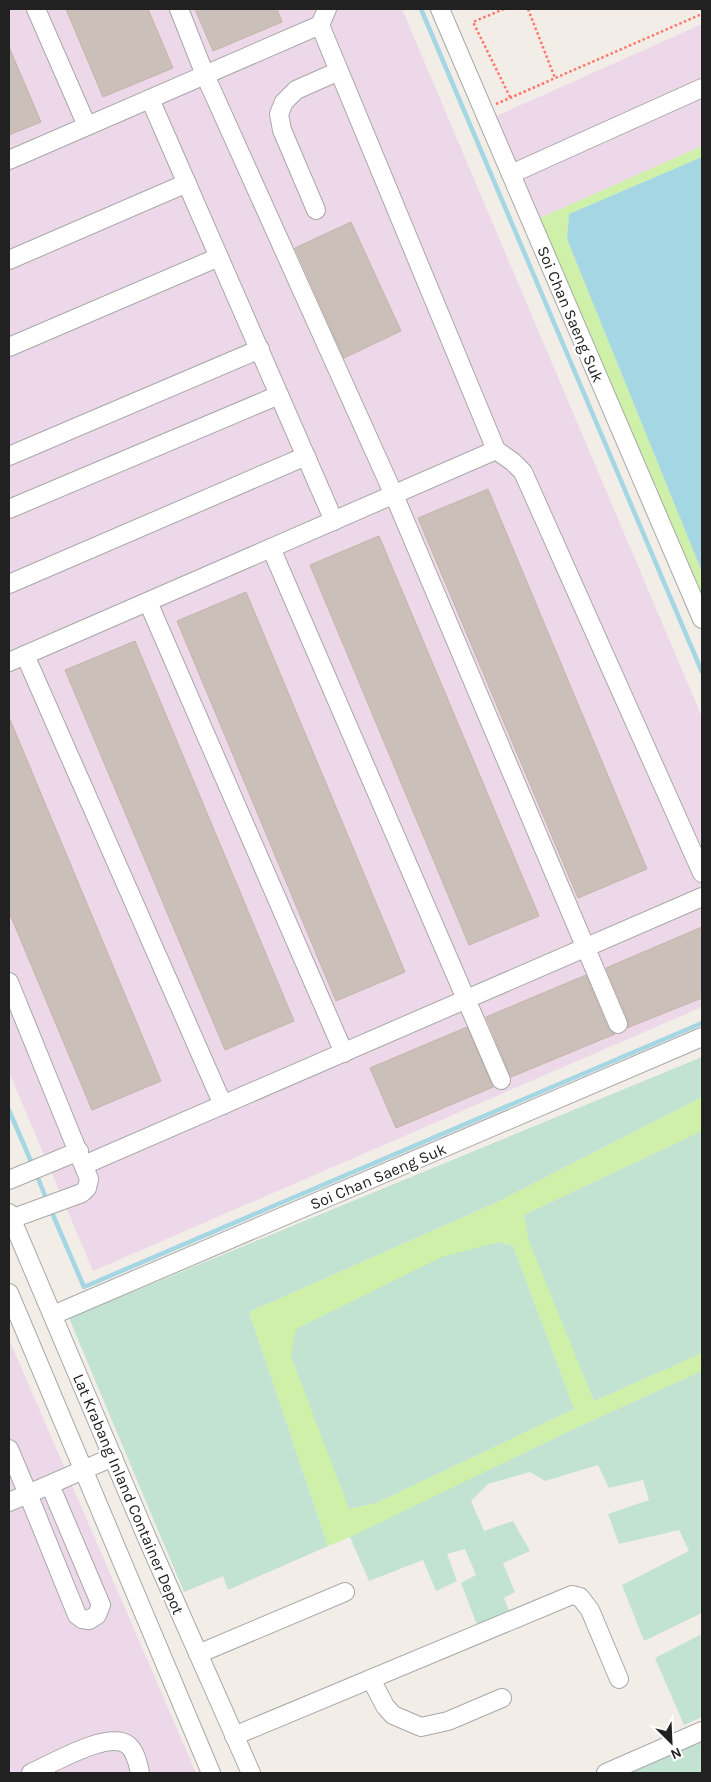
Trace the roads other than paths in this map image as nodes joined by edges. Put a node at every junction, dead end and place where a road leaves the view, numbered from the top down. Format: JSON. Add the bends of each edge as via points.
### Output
{"nodes":[{"id":1,"x":36,"y":9,"type":"edge"},
{"id":2,"x":179,"y":9,"type":"edge"},
{"id":3,"x":440,"y":9,"type":"edge"},
{"id":4,"x":324,"y":17,"type":"edge"},
{"id":5,"x":339,"y":71,"type":"junction"},
{"id":6,"x":205,"y":75,"type":"junction"},
{"id":7,"x":702,"y":88,"type":"edge"},
{"id":8,"x":150,"y":99,"type":"junction"},
{"id":9,"x":87,"y":126,"type":"junction"},
{"id":10,"x":9,"y":160,"type":"edge"},
{"id":11,"x":511,"y":174,"type":"junction"},
{"id":12,"x":187,"y":183,"type":"junction"},
{"id":13,"x":316,"y":210,"type":"dead end"},
{"id":14,"x":219,"y":257,"type":"junction"},
{"id":15,"x":9,"y":260,"type":"edge"},
{"id":16,"x":9,"y":346,"type":"edge"},
{"id":17,"x":260,"y":349,"type":"junction"},
{"id":18,"x":279,"y":395,"type":"junction"},
{"id":19,"x":496,"y":450,"type":"junction"},
{"id":20,"x":9,"y":456,"type":"edge"},
{"id":21,"x":306,"y":456,"type":"junction"},
{"id":22,"x":394,"y":495,"type":"junction"},
{"id":23,"x":9,"y":509,"type":"edge"},
{"id":24,"x":334,"y":521,"type":"junction"},
{"id":25,"x":271,"y":548,"type":"junction"},
{"id":26,"x":9,"y":584,"type":"edge"},
{"id":27,"x":148,"y":602,"type":"junction"},
{"id":28,"x":702,"y":618,"type":"edge"},
{"id":29,"x":25,"y":655,"type":"junction"},
{"id":30,"x":9,"y":662,"type":"edge"},
{"id":31,"x":702,"y":873,"type":"edge"},
{"id":32,"x":702,"y":896,"type":"edge"},
{"id":33,"x":585,"y":949,"type":"junction"},
{"id":34,"x":9,"y":982,"type":"edge"},
{"id":35,"x":466,"y":1000,"type":"junction"},
{"id":36,"x":618,"y":1024,"type":"dead end"},
{"id":37,"x":702,"y":1037,"type":"edge"},
{"id":38,"x":344,"y":1053,"type":"junction"},
{"id":39,"x":501,"y":1080,"type":"dead end"},
{"id":40,"x":223,"y":1105,"type":"junction"},
{"id":41,"x":81,"y":1158,"type":"junction"},
{"id":42,"x":9,"y":1180,"type":"edge"},
{"id":43,"x":10,"y":1216,"type":"edge"},
{"id":44,"x":9,"y":1293,"type":"edge"},
{"id":45,"x":53,"y":1315,"type":"junction"},
{"id":46,"x":9,"y":1448,"type":"edge"},
{"id":47,"x":113,"y":1457,"type":"junction"},
{"id":48,"x":84,"y":1470,"type":"junction"},
{"id":49,"x":50,"y":1485,"type":"junction"},
{"id":50,"x":28,"y":1494,"type":"junction"},
{"id":51,"x":9,"y":1502,"type":"edge"},
{"id":52,"x":345,"y":1592,"type":"dead end"},
{"id":53,"x":198,"y":1654,"type":"junction"},
{"id":54,"x":371,"y":1679,"type":"junction"},
{"id":55,"x":619,"y":1679,"type":"dead end"},
{"id":56,"x":502,"y":1698,"type":"dead end"},
{"id":57,"x":702,"y":1731,"type":"edge"},
{"id":58,"x":234,"y":1736,"type":"junction"},
{"id":59,"x":31,"y":1773,"type":"edge"},
{"id":60,"x":140,"y":1773,"type":"edge"},
{"id":61,"x":211,"y":1773,"type":"edge"},
{"id":62,"x":251,"y":1773,"type":"edge"},
{"id":63,"x":606,"y":1773,"type":"edge"}],
"edges":[{"from":1,"to":9,"type":"street"},
{"from":2,"to":6,"type":"street"},
{"from":3,"to":11,"type":"street","name":"Soi Chan Saeng Suk"},
{"from":4,"to":5,"type":"street"},
{"from":4,"to":6,"type":"street"},
{"from":5,"to":13,"type":"street","via":[[296,90],[284,102],[280,114],[282,130]]},
{"from":5,"to":19,"type":"street"},
{"from":6,"to":8,"type":"street"},
{"from":6,"to":22,"type":"street"},
{"from":7,"to":11,"type":"street"},
{"from":8,"to":9,"type":"street"},
{"from":8,"to":12,"type":"street"},
{"from":9,"to":10,"type":"street"},
{"from":11,"to":28,"type":"street","name":"Soi Chan Saeng Suk"},
{"from":12,"to":14,"type":"street"},
{"from":12,"to":15,"type":"street"},
{"from":14,"to":16,"type":"street"},
{"from":14,"to":17,"type":"street"},
{"from":17,"to":18,"type":"street"},
{"from":17,"to":20,"type":"street"},
{"from":18,"to":21,"type":"street"},
{"from":18,"to":23,"type":"street"},
{"from":19,"to":22,"type":"street"},
{"from":19,"to":31,"type":"street","via":[[523,472]]},
{"from":21,"to":24,"type":"street"},
{"from":21,"to":26,"type":"street"},
{"from":22,"to":24,"type":"street"},
{"from":22,"to":33,"type":"street"},
{"from":24,"to":25,"type":"street"},
{"from":25,"to":27,"type":"street"},
{"from":25,"to":35,"type":"street"},
{"from":27,"to":29,"type":"street"},
{"from":27,"to":38,"type":"street"},
{"from":29,"to":30,"type":"street"},
{"from":29,"to":40,"type":"street"},
{"from":32,"to":33,"type":"street"},
{"from":33,"to":35,"type":"street"},
{"from":33,"to":36,"type":"street"},
{"from":34,"to":41,"type":"street"},
{"from":35,"to":38,"type":"street"},
{"from":35,"to":39,"type":"street"},
{"from":37,"to":45,"type":"street","name":"Soi Chan Saeng Suk"},
{"from":38,"to":40,"type":"street"},
{"from":40,"to":41,"type":"street"},
{"from":41,"to":42,"type":"street"},
{"from":41,"to":43,"type":"street","via":[[90,1179],[82,1193]]},
{"from":43,"to":45,"type":"street","name":"Lat Krabang Inland Container Depot"},
{"from":44,"to":48,"type":"street","name":"Lat Krabang Inland Container Depot"},
{"from":45,"to":47,"type":"street","name":"Lat Krabang Inland Container Depot"},
{"from":46,"to":50,"type":"street"},
{"from":47,"to":48,"type":"street"},
{"from":47,"to":53,"type":"street","name":"Lat Krabang Inland Container Depot"},
{"from":48,"to":49,"type":"street"},
{"from":48,"to":61,"type":"street","name":"Lat Krabang Inland Container Depot"},
{"from":49,"to":50,"type":"street"},
{"from":49,"to":50,"type":"street","via":[[101,1606],[97,1615],[89,1620],[82,1620],[77,1615]]},
{"from":50,"to":51,"type":"street"},
{"from":52,"to":53,"type":"street"},
{"from":53,"to":58,"type":"street","name":"Lat Krabang Inland Container Depot"},
{"from":54,"to":55,"type":"street","via":[[572,1595],[580,1597],[590,1610]]},
{"from":54,"to":56,"type":"street","via":[[393,1715],[421,1727],[448,1721]]},
{"from":54,"to":58,"type":"street"},
{"from":57,"to":63,"type":"street"},
{"from":58,"to":62,"type":"street","name":"Lat Krabang Inland Container Depot"},
{"from":59,"to":60,"type":"street","via":[[92,1745],[117,1740],[129,1746]]}]}
